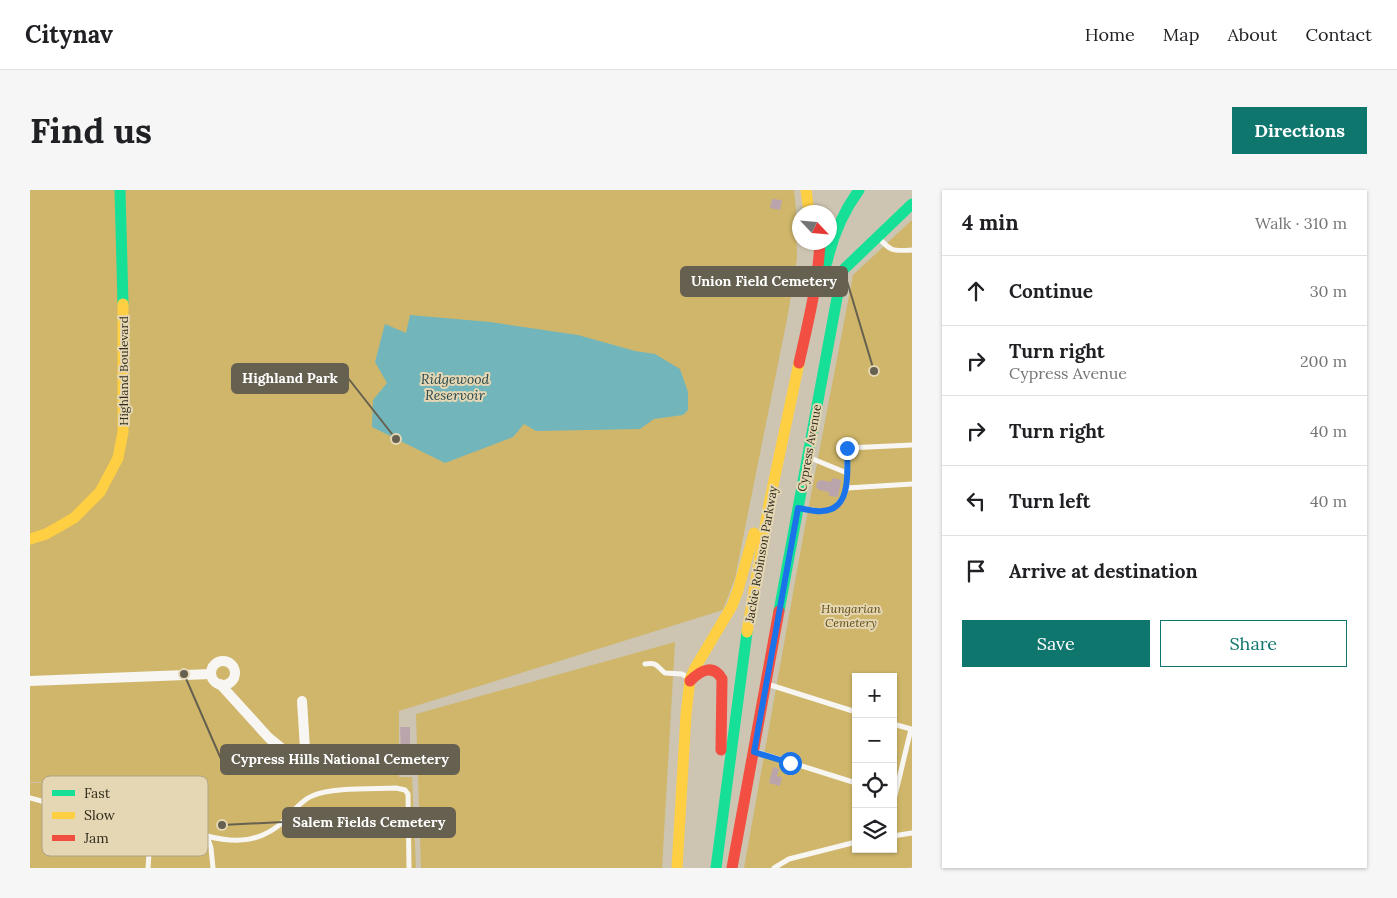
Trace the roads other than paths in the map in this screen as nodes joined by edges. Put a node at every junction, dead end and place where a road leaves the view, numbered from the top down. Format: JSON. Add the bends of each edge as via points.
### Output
{"nodes":[{"id":1,"x":120,"y":190,"type":"edge"},
{"id":2,"x":806,"y":190,"type":"edge"},
{"id":3,"x":817,"y":190,"type":"edge"},
{"id":4,"x":860,"y":190,"type":"edge"},
{"id":5,"x":912,"y":204,"type":"edge"},
{"id":6,"x":808,"y":205,"type":"edge"},
{"id":7,"x":819,"y":205,"type":"edge"},
{"id":8,"x":878,"y":237,"type":"junction"},
{"id":9,"x":809,"y":250,"type":"edge"},
{"id":10,"x":819,"y":250,"type":"edge"},
{"id":11,"x":912,"y":250,"type":"edge"},
{"id":12,"x":804,"y":339,"type":"junction"},
{"id":13,"x":912,"y":445,"type":"edge"},
{"id":14,"x":808,"y":457,"type":"junction"},
{"id":15,"x":847,"y":473,"type":"junction"},
{"id":16,"x":912,"y":484,"type":"edge"},
{"id":17,"x":847,"y":488,"type":"junction"},
{"id":18,"x":798,"y":508,"type":"junction"},
{"id":19,"x":756,"y":526,"type":"junction"},
{"id":20,"x":30,"y":539,"type":"edge"},
{"id":21,"x":645,"y":664,"type":"dead end"},
{"id":22,"x":211,"y":674,"type":"junction"},
{"id":23,"x":30,"y":681,"type":"edge"},
{"id":24,"x":690,"y":681,"type":"junction"},
{"id":25,"x":220,"y":684,"type":"junction"},
{"id":26,"x":766,"y":684,"type":"junction"},
{"id":27,"x":302,"y":701,"type":"dead end"},
{"id":28,"x":852,"y":711,"type":"edge"},
{"id":29,"x":897,"y":725,"type":"edge"},
{"id":30,"x":721,"y":750,"type":"junction"},
{"id":31,"x":754,"y":752,"type":"junction"},
{"id":32,"x":852,"y":782,"type":"edge"},
{"id":33,"x":897,"y":783,"type":"edge"},
{"id":34,"x":30,"y":798,"type":"edge"},
{"id":35,"x":42,"y":801,"type":"edge"},
{"id":36,"x":912,"y":833,"type":"edge"},
{"id":37,"x":897,"y":835,"type":"edge"},
{"id":38,"x":208,"y":836,"type":"edge"},
{"id":39,"x":208,"y":838,"type":"edge"},
{"id":40,"x":852,"y":843,"type":"edge"},
{"id":41,"x":213,"y":868,"type":"edge"},
{"id":42,"x":409,"y":868,"type":"edge"},
{"id":43,"x":677,"y":868,"type":"edge"},
{"id":44,"x":707,"y":868,"type":"edge"},
{"id":45,"x":716,"y":868,"type":"edge"},
{"id":46,"x":732,"y":868,"type":"edge"},
{"id":47,"x":774,"y":868,"type":"edge"}],
"edges":[{"from":1,"to":20,"type":"main road","name":"Highland Boulevard","via":[[123,432],[118,458],[100,492],[74,518]]},
{"from":2,"to":6,"type":"main road"},
{"from":3,"to":7,"type":"main road"},
{"from":4,"to":12,"type":"main road","via":[[836,228],[821,290]]},
{"from":5,"to":8,"type":"main road","name":"Cypress Avenue"},
{"from":8,"to":11,"type":"lane","via":[[895,251]]},
{"from":8,"to":14,"type":"main road","name":"Cypress Avenue","via":[[842,271]]},
{"from":9,"to":19,"type":"main road","name":"Jackie Robinson Parkway","via":[[805,287]]},
{"from":10,"to":12,"type":"main road","name":"Jackie Robinson Parkway"},
{"from":12,"to":45,"type":"main road","name":"Jackie Robinson Parkway","via":[[751,612]]},
{"from":13,"to":15,"type":"lane","via":[[847,448]]},
{"from":14,"to":15,"type":"lane"},
{"from":14,"to":18,"type":"main road","name":"Cypress Avenue"},
{"from":15,"to":17,"type":"lane"},
{"from":16,"to":17,"type":"lane"},
{"from":17,"to":18,"type":"lane","via":[[842,499],[830,510]]},
{"from":18,"to":26,"type":"main road","name":"Cypress Avenue"},
{"from":19,"to":24,"type":"main road","via":[[732,606]]},
{"from":19,"to":30,"type":"main road","name":"Jackie Robinson Parkway"},
{"from":21,"to":24,"type":"lane","via":[[657,664],[665,673],[682,674]]},
{"from":22,"to":23,"type":"street"},
{"from":22,"to":25,"type":"street"},
{"from":22,"to":25,"type":"street","via":[[220,662],[231,664],[233,678],[228,684]]},
{"from":24,"to":30,"type":"main road","via":[[706,670],[716,672],[722,678]]},
{"from":24,"to":43,"type":"main road"},
{"from":25,"to":27,"type":"street","via":[[298,765],[303,769],[316,770],[320,764],[306,749]]},
{"from":26,"to":28,"type":"lane"},
{"from":26,"to":31,"type":"main road","name":"Cypress Avenue"},
{"from":29,"to":33,"type":"lane","via":[[911,729]]},
{"from":30,"to":44,"type":"main road","name":"Jackie Robinson Parkway"},
{"from":31,"to":32,"type":"lane"},
{"from":31,"to":46,"type":"main road","name":"Cypress Avenue"},
{"from":34,"to":35,"type":"lane"},
{"from":36,"to":37,"type":"lane"},
{"from":38,"to":42,"type":"lane","via":[[236,841],[253,839],[270,832],[310,796],[324,792],[396,788],[408,794]]},
{"from":39,"to":41,"type":"lane"},
{"from":40,"to":47,"type":"lane","via":[[789,858]]}]}
